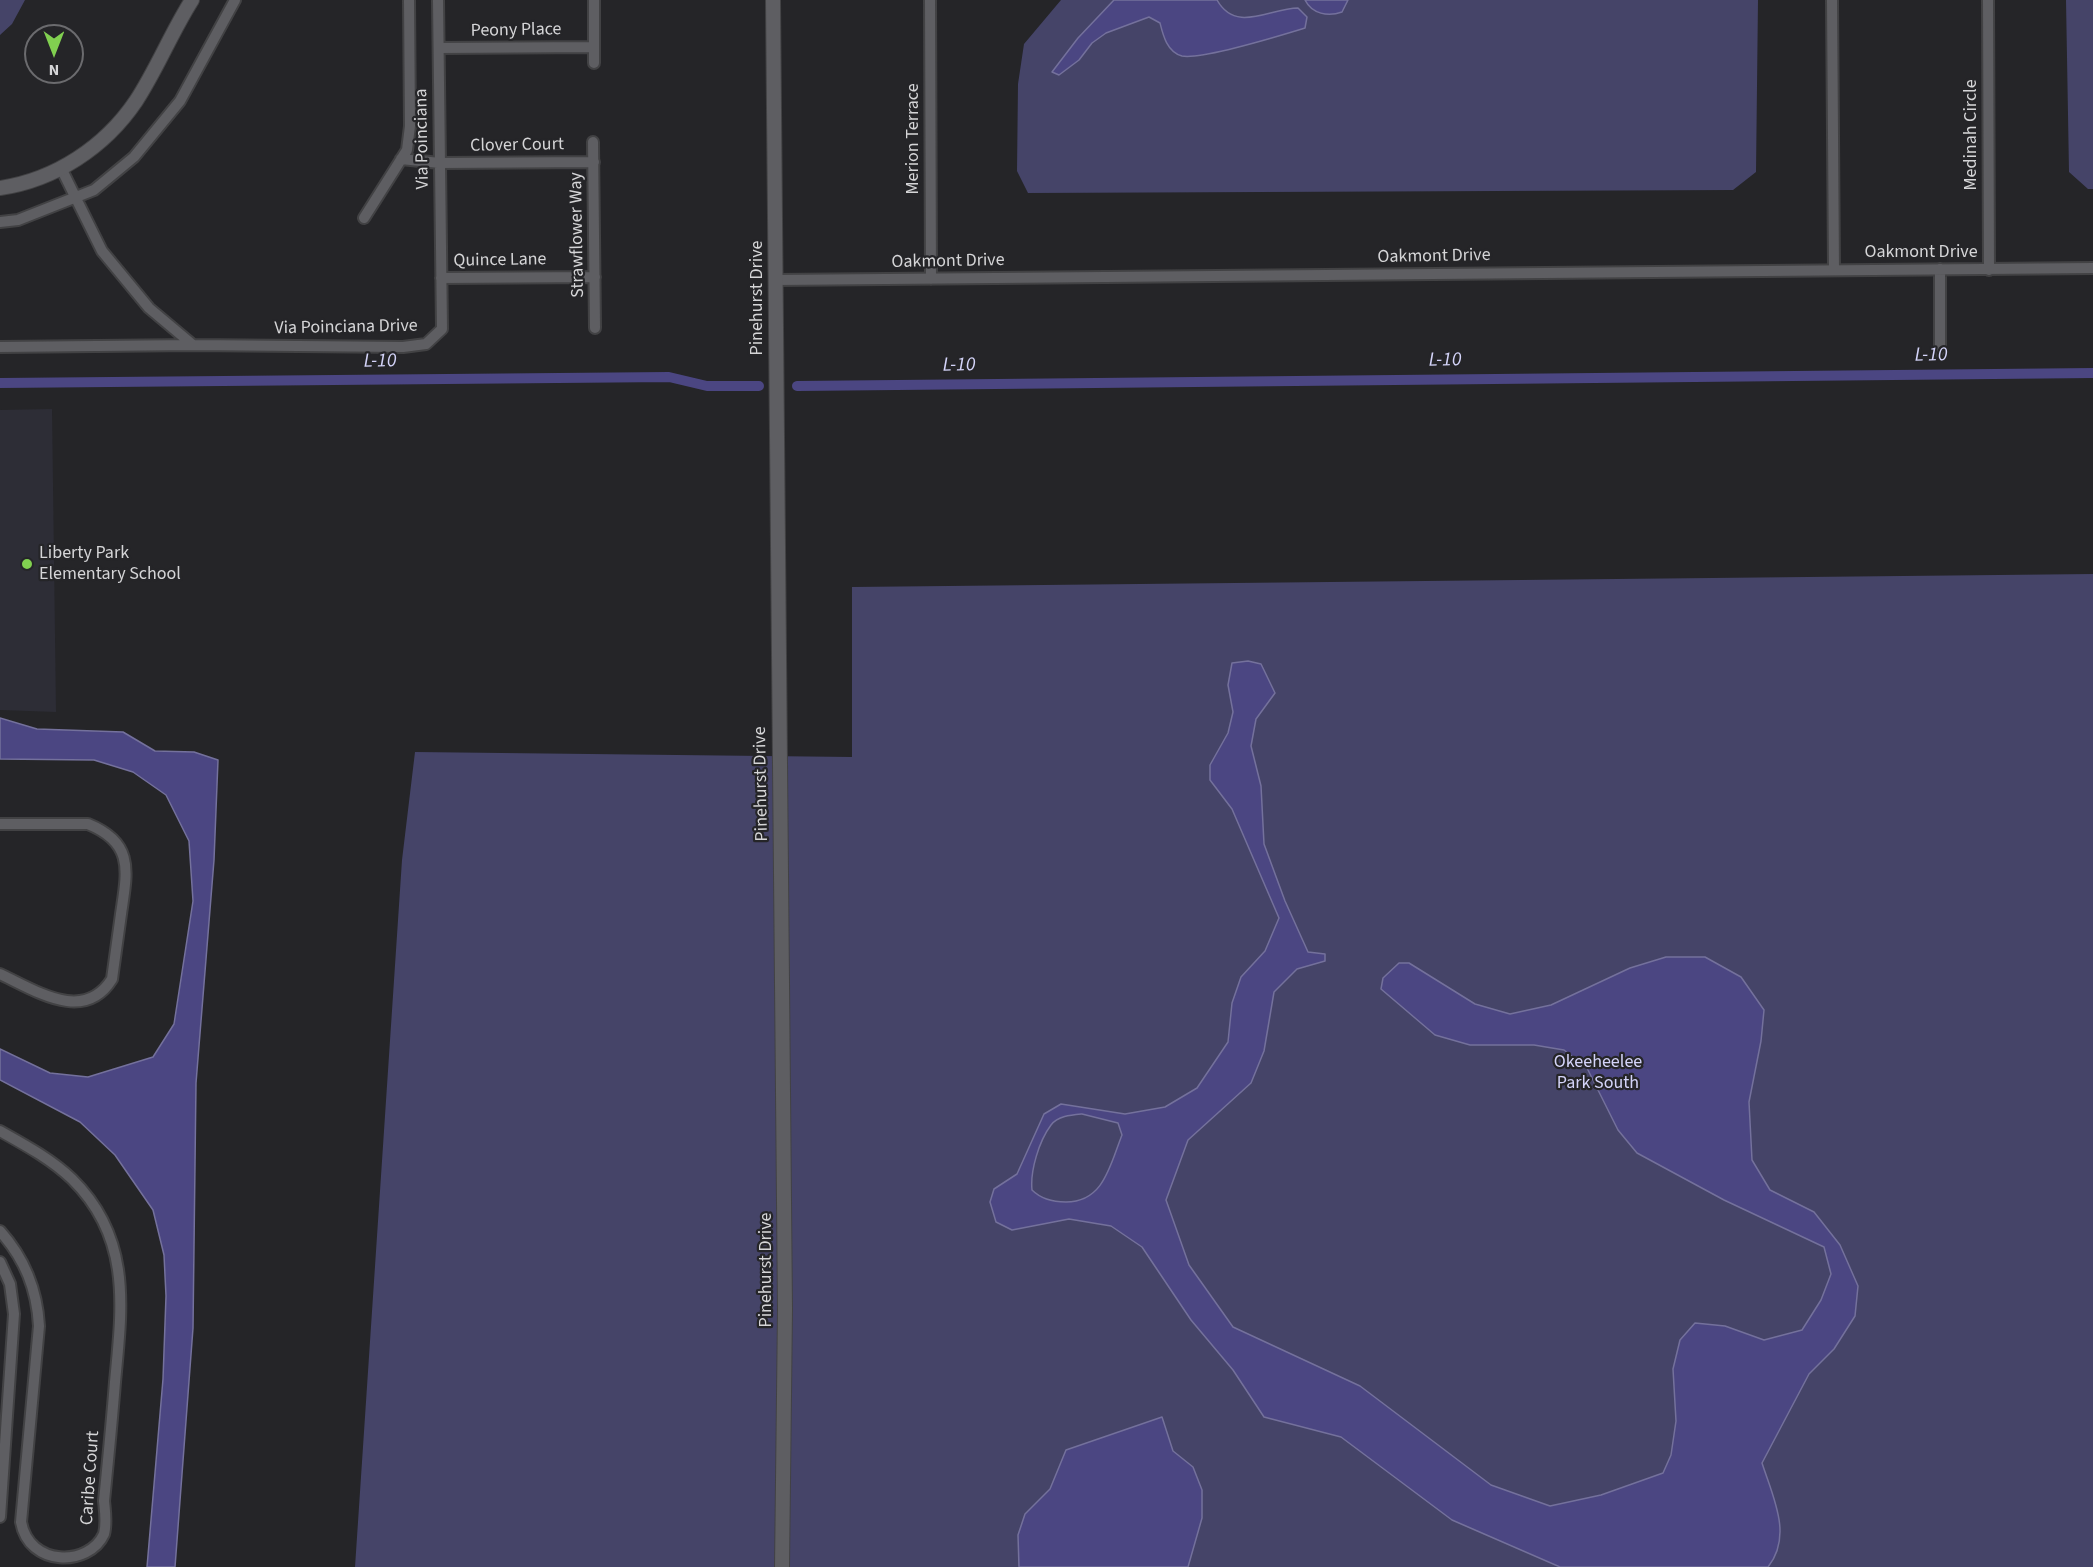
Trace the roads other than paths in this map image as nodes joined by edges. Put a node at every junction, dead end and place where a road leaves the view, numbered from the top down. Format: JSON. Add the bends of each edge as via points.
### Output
{"nodes":[{"id":1,"x":192,"y":0,"type":"edge"},
{"id":2,"x":235,"y":0,"type":"edge"},
{"id":3,"x":409,"y":0,"type":"edge"},
{"id":4,"x":438,"y":0,"type":"edge"},
{"id":5,"x":594,"y":0,"type":"edge"},
{"id":6,"x":773,"y":0,"type":"edge"},
{"id":7,"x":930,"y":0,"type":"edge"},
{"id":8,"x":1832,"y":0,"type":"edge"},
{"id":9,"x":1988,"y":0,"type":"edge"},
{"id":10,"x":594,"y":47,"type":"junction"},
{"id":11,"x":439,"y":48,"type":"junction"},
{"id":12,"x":594,"y":63,"type":"dead end"},
{"id":13,"x":593,"y":142,"type":"dead end"},
{"id":14,"x":401,"y":159,"type":"junction"},
{"id":15,"x":594,"y":162,"type":"junction"},
{"id":16,"x":440,"y":163,"type":"junction"},
{"id":17,"x":61,"y":168,"type":"junction"},
{"id":18,"x":0,"y":188,"type":"edge"},
{"id":19,"x":75,"y":198,"type":"junction"},
{"id":20,"x":364,"y":218,"type":"dead end"},
{"id":21,"x":0,"y":222,"type":"edge"},
{"id":22,"x":1834,"y":268,"type":"junction"},
{"id":23,"x":2093,"y":268,"type":"edge"},
{"id":24,"x":1940,"y":269,"type":"junction"},
{"id":25,"x":1989,"y":270,"type":"junction"},
{"id":26,"x":595,"y":277,"type":"junction"},
{"id":27,"x":441,"y":278,"type":"junction"},
{"id":28,"x":931,"y":279,"type":"junction"},
{"id":29,"x":776,"y":280,"type":"junction"},
{"id":30,"x":596,"y":328,"type":"dead end"},
{"id":31,"x":193,"y":345,"type":"junction"},
{"id":32,"x":0,"y":347,"type":"edge"},
{"id":33,"x":1940,"y":352,"type":"dead end"},
{"id":34,"x":0,"y":824,"type":"edge"},
{"id":35,"x":0,"y":974,"type":"edge"},
{"id":36,"x":0,"y":1131,"type":"edge"},
{"id":37,"x":0,"y":1231,"type":"edge"},
{"id":38,"x":0,"y":1262,"type":"edge"},
{"id":39,"x":1,"y":1494,"type":"edge"},
{"id":40,"x":0,"y":1517,"type":"edge"},
{"id":41,"x":782,"y":1567,"type":"edge"}],
"edges":[{"from":1,"to":17,"type":"street","via":[[125,115],[102,139]]},
{"from":2,"to":19,"type":"street","via":[[180,101],[134,157],[93,190]]},
{"from":3,"to":14,"type":"street","via":[[410,126],[407,150]]},
{"from":4,"to":11,"type":"street","name":"Via Poinciana"},
{"from":5,"to":10,"type":"street"},
{"from":6,"to":29,"type":"street","name":"Pinehurst Drive"},
{"from":7,"to":28,"type":"street","name":"Merion Terrace"},
{"from":8,"to":22,"type":"street"},
{"from":9,"to":25,"type":"street","name":"Medinah Circle"},
{"from":10,"to":11,"type":"street","name":"Peony Place"},
{"from":10,"to":12,"type":"street"},
{"from":11,"to":16,"type":"street","name":"Via Poinciana"},
{"from":13,"to":15,"type":"street","name":"Strawflower Way"},
{"from":14,"to":16,"type":"street"},
{"from":14,"to":20,"type":"street"},
{"from":15,"to":16,"type":"street","name":"Clover Court"},
{"from":15,"to":26,"type":"street","name":"Strawflower Way"},
{"from":16,"to":27,"type":"street","name":"Via Poinciana"},
{"from":17,"to":18,"type":"street"},
{"from":17,"to":19,"type":"street"},
{"from":19,"to":21,"type":"street","via":[[18,220]]},
{"from":19,"to":31,"type":"street","via":[[102,251],[149,308]]},
{"from":22,"to":24,"type":"street","name":"Oakmont Drive"},
{"from":22,"to":28,"type":"street","name":"Oakmont Drive"},
{"from":23,"to":25,"type":"street","name":"Oakmont Drive"},
{"from":24,"to":25,"type":"street","name":"Oakmont Drive"},
{"from":24,"to":33,"type":"street"},
{"from":26,"to":27,"type":"street","name":"Quince Lane"},
{"from":26,"to":30,"type":"street","name":"Strawflower Way"},
{"from":27,"to":31,"type":"street","name":"Via Poinciana Drive","via":[[442,329],[426,344]]},
{"from":28,"to":29,"type":"street","name":"Oakmont Drive"},
{"from":29,"to":41,"type":"street","name":"Pinehurst Drive","via":[[785,1309]]},
{"from":31,"to":32,"type":"street","name":"Via Poinciana Drive"},
{"from":34,"to":35,"type":"street","via":[[88,824],[117,843],[128,870],[112,979],[101,993],[88,1000],[66,1002]]},
{"from":36,"to":37,"type":"street","name":"Caribe Court","via":[[55,1164],[82,1191],[107,1229],[118,1265],[122,1311],[105,1526],[96,1547],[71,1562],[42,1557],[23,1534],[38,1309],[26,1267]]},
{"from":38,"to":39,"type":"street","via":[[10,1284],[14,1314]]},
{"from":39,"to":40,"type":"street"}]}
